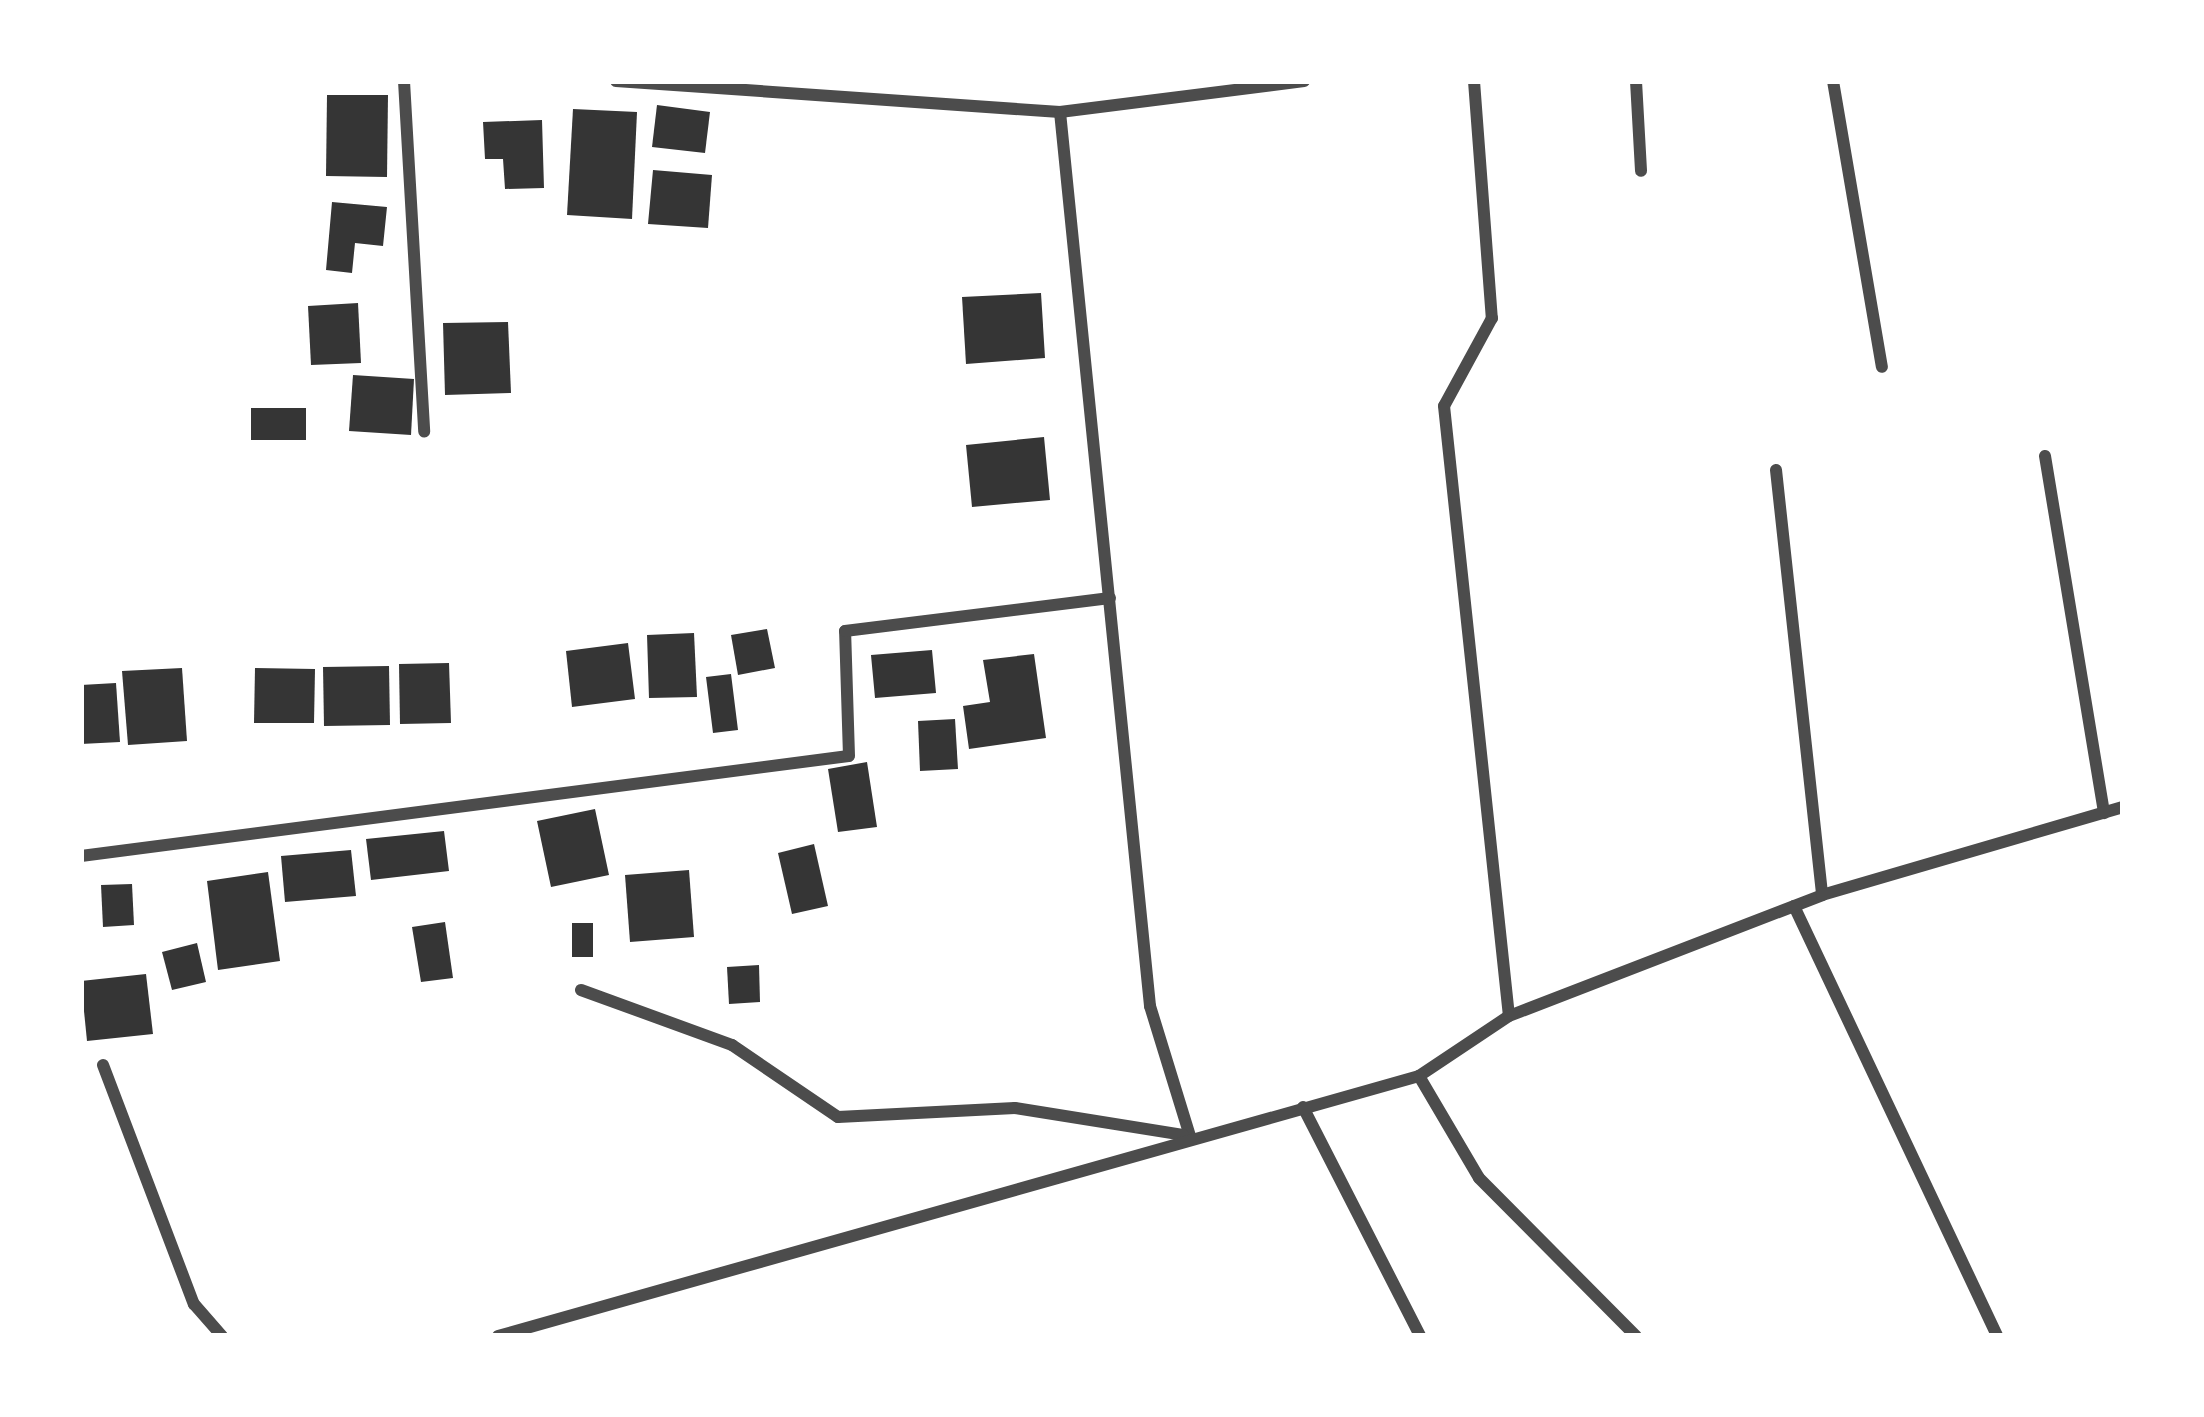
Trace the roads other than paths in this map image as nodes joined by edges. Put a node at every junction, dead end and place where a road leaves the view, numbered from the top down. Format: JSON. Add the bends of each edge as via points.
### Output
{"nodes":[{"id":1,"x":404,"y":81,"type":"edge"},
{"id":2,"x":616,"y":81,"type":"edge"},
{"id":3,"x":1162,"y":81,"type":"edge"},
{"id":4,"x":1304,"y":81,"type":"edge"},
{"id":5,"x":1474,"y":81,"type":"edge"},
{"id":6,"x":1636,"y":81,"type":"edge"},
{"id":7,"x":1833,"y":81,"type":"edge"},
{"id":8,"x":772,"y":88,"type":"edge"},
{"id":9,"x":1162,"y":97,"type":"junction"},
{"id":10,"x":1060,"y":112,"type":"junction"},
{"id":11,"x":1641,"y":171,"type":"dead end"},
{"id":12,"x":1882,"y":367,"type":"dead end"},
{"id":13,"x":424,"y":431,"type":"dead end"},
{"id":14,"x":2045,"y":456,"type":"dead end"},
{"id":15,"x":1776,"y":470,"type":"dead end"},
{"id":16,"x":1110,"y":598,"type":"junction"},
{"id":17,"x":2123,"y":807,"type":"edge"},
{"id":18,"x":2104,"y":813,"type":"junction"},
{"id":19,"x":81,"y":856,"type":"edge"},
{"id":20,"x":1822,"y":895,"type":"junction"},
{"id":21,"x":1794,"y":906,"type":"junction"},
{"id":22,"x":581,"y":990,"type":"dead end"},
{"id":23,"x":1509,"y":1016,"type":"junction"},
{"id":24,"x":104,"y":1065,"type":"dead end"},
{"id":25,"x":1419,"y":1076,"type":"junction"},
{"id":26,"x":1303,"y":1107,"type":"junction"},
{"id":27,"x":1190,"y":1136,"type":"junction"},
{"id":28,"x":222,"y":1336,"type":"edge"},
{"id":29,"x":498,"y":1336,"type":"edge"},
{"id":30,"x":1420,"y":1336,"type":"edge"},
{"id":31,"x":1636,"y":1336,"type":"edge"},
{"id":32,"x":1997,"y":1336,"type":"edge"}],
"edges":[{"from":1,"to":13,"type":"street"},
{"from":2,"to":8,"type":"street"},
{"from":3,"to":9,"type":"street"},
{"from":4,"to":9,"type":"street"},
{"from":5,"to":23,"type":"street","via":[[1492,318],[1444,406]]},
{"from":6,"to":11,"type":"street"},
{"from":7,"to":12,"type":"street"},
{"from":8,"to":10,"type":"street"},
{"from":9,"to":10,"type":"street"},
{"from":10,"to":16,"type":"street"},
{"from":14,"to":18,"type":"street"},
{"from":15,"to":20,"type":"street"},
{"from":16,"to":19,"type":"street","via":[[845,632],[849,756]]},
{"from":16,"to":27,"type":"street","via":[[1150,1006]]},
{"from":17,"to":18,"type":"street"},
{"from":18,"to":20,"type":"street"},
{"from":20,"to":21,"type":"street"},
{"from":21,"to":23,"type":"street"},
{"from":21,"to":32,"type":"street"},
{"from":22,"to":27,"type":"street","via":[[732,1045],[838,1117],[1015,1108]]},
{"from":23,"to":25,"type":"street"},
{"from":24,"to":28,"type":"street","via":[[194,1304]]},
{"from":25,"to":26,"type":"street"},
{"from":25,"to":31,"type":"street","via":[[1478,1178]]},
{"from":26,"to":27,"type":"street"},
{"from":26,"to":30,"type":"street"},
{"from":27,"to":29,"type":"street"}]}
